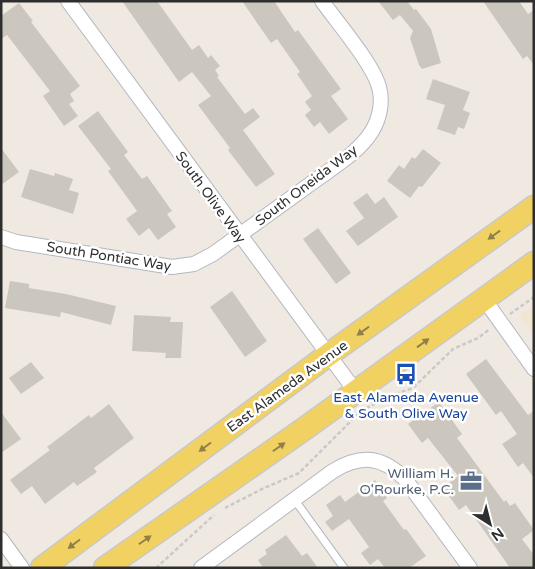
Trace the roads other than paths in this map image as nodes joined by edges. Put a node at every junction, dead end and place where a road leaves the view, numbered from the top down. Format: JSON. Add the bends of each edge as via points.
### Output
{"nodes":[{"id":1,"x":68,"y":1,"type":"edge"},
{"id":2,"x":322,"y":1,"type":"edge"},
{"id":3,"x":534,"y":207,"type":"edge"},
{"id":4,"x":239,"y":235,"type":"junction"},
{"id":5,"x":1,"y":237,"type":"edge"},
{"id":6,"x":534,"y":263,"type":"edge"},
{"id":7,"x":484,"y":299,"type":"junction"},
{"id":8,"x":328,"y":355,"type":"junction"},
{"id":9,"x":534,"y":369,"type":"edge"},
{"id":10,"x":356,"y":392,"type":"junction"},
{"id":11,"x":294,"y":500,"type":"junction"},
{"id":12,"x":1,"y":539,"type":"edge"},
{"id":13,"x":210,"y":565,"type":"edge"},
{"id":14,"x":22,"y":568,"type":"edge"},
{"id":15,"x":42,"y":568,"type":"edge"},
{"id":16,"x":105,"y":568,"type":"edge"},
{"id":17,"x":344,"y":568,"type":"edge"},
{"id":18,"x":470,"y":568,"type":"edge"}],
"edges":[{"from":1,"to":4,"type":"street","name":"South Olive Way"},
{"from":2,"to":4,"type":"street","name":"South Oneida Way","via":[[375,77],[379,88],[379,115],[372,131],[358,147]]},
{"from":3,"to":8,"type":"main road","name":"East Alameda Avenue","one_way":true},
{"from":4,"to":5,"type":"street","name":"South Pontiac Way","via":[[200,261],[179,267],[158,266]]},
{"from":4,"to":8,"type":"street","name":"South Olive Way"},
{"from":6,"to":7,"type":"main road"},
{"from":7,"to":9,"type":"street"},
{"from":10,"to":7,"type":"main road","one_way":true},
{"from":8,"to":10,"type":"street","name":"South Olive Way"},
{"from":8,"to":15,"type":"main road","name":"East Alameda Avenue","one_way":true},
{"from":16,"to":10,"type":"main road","one_way":true},
{"from":11,"to":13,"type":"street"},
{"from":11,"to":17,"type":"lane"},
{"from":11,"to":18,"type":"street","via":[[342,465],[366,459],[384,463],[405,479]]},
{"from":12,"to":14,"type":"street"}]}
